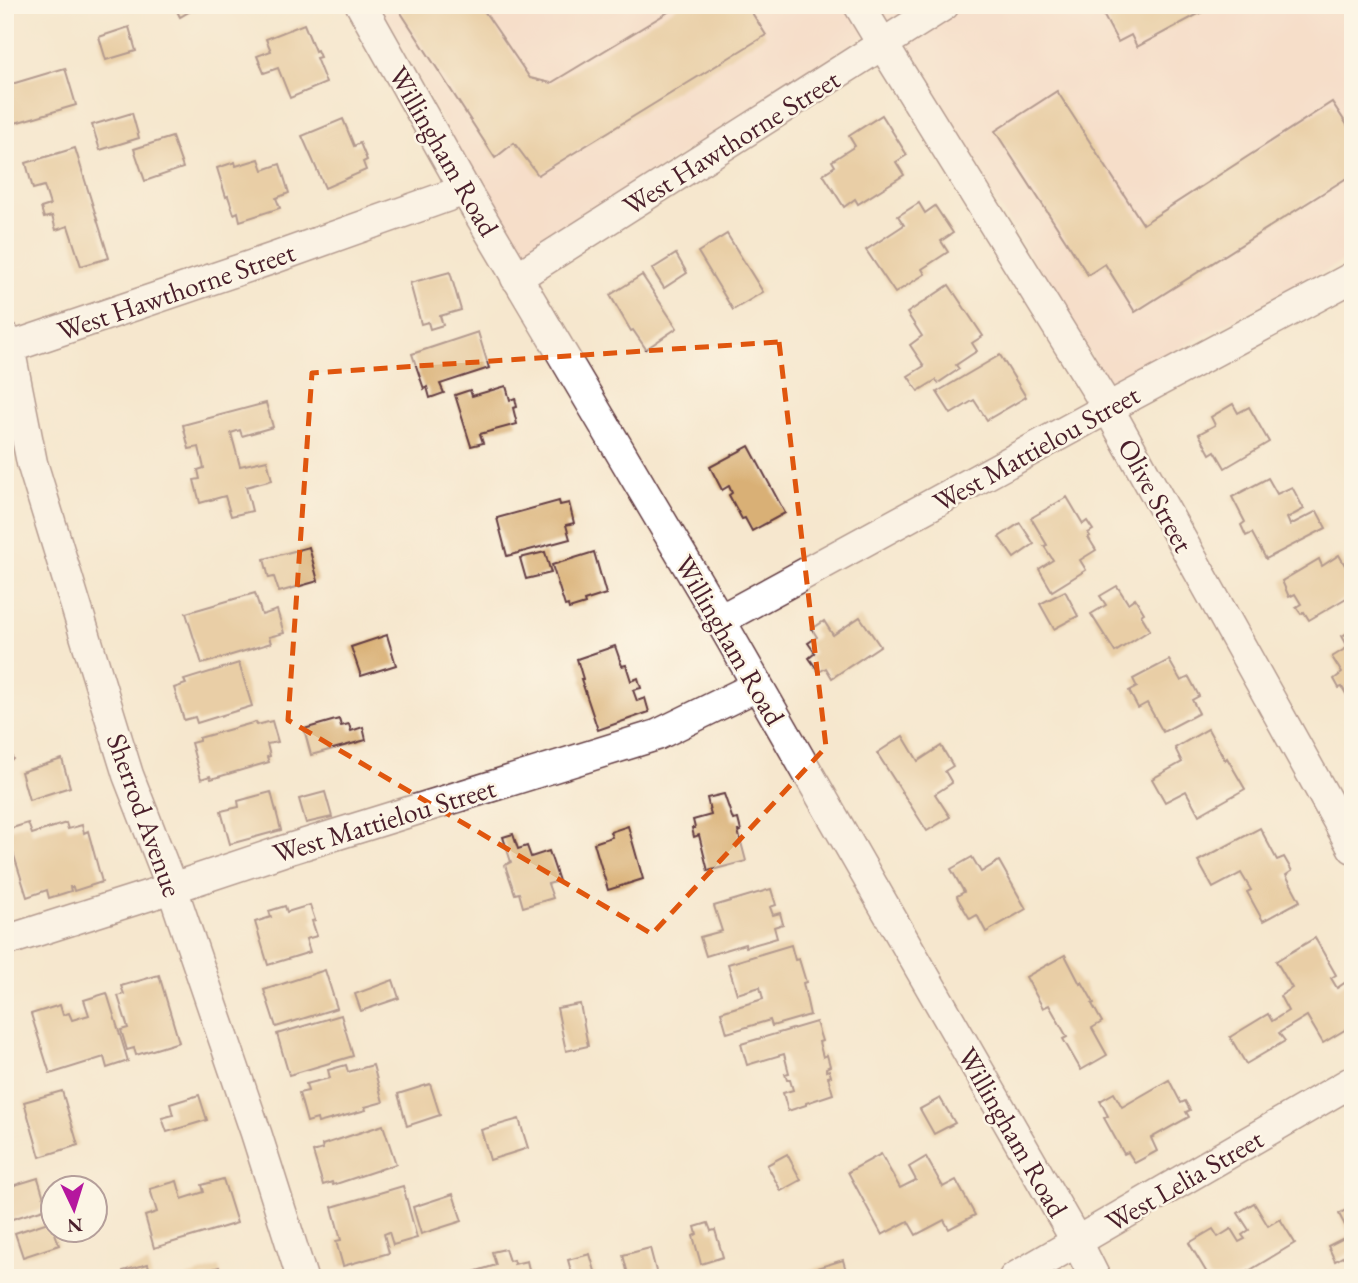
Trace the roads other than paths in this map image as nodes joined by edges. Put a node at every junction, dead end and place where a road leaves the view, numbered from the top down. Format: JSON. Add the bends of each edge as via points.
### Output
{"nodes":[{"id":1,"x":361,"y":5,"type":"edge"},
{"id":2,"x":859,"y":5,"type":"edge"},
{"id":3,"x":944,"y":5,"type":"edge"},
{"id":4,"x":883,"y":46,"type":"junction"},
{"id":5,"x":465,"y":190,"type":"junction"},
{"id":6,"x":1353,"y":277,"type":"edge"},
{"id":7,"x":516,"y":278,"type":"junction"},
{"id":8,"x":6,"y":344,"type":"edge"},
{"id":9,"x":1108,"y":408,"type":"junction"},
{"id":10,"x":720,"y":620,"type":"junction"},
{"id":11,"x":757,"y":686,"type":"junction"},
{"id":12,"x":1353,"y":848,"type":"edge"},
{"id":13,"x":172,"y":888,"type":"junction"},
{"id":14,"x":5,"y":941,"type":"edge"},
{"id":15,"x":1353,"y":1081,"type":"edge"},
{"id":16,"x":1077,"y":1242,"type":"junction"},
{"id":17,"x":302,"y":1278,"type":"edge"},
{"id":18,"x":1014,"y":1278,"type":"edge"},
{"id":19,"x":1095,"y":1278,"type":"edge"}],
"edges":[{"from":1,"to":5,"type":"street","name":"Willingham Road"},
{"from":2,"to":4,"type":"street","name":"Olive Street"},
{"from":3,"to":4,"type":"street","name":"West Hawthorne Street"},
{"from":4,"to":7,"type":"street","name":"West Hawthorne Street"},
{"from":4,"to":9,"type":"street","name":"Olive Street"},
{"from":5,"to":7,"type":"street","name":"Willingham Road"},
{"from":5,"to":8,"type":"street","name":"West Hawthorne Street","via":[[274,258]]},
{"from":6,"to":9,"type":"street","name":"West Mattielou Street"},
{"from":7,"to":10,"type":"street","name":"Willingham Road"},
{"from":8,"to":13,"type":"street","name":"Sherrod Avenue","via":[[32,463],[60,557],[128,775]]},
{"from":9,"to":10,"type":"street","name":"West Mattielou Street"},
{"from":9,"to":12,"type":"street","name":"Olive Street"},
{"from":10,"to":11,"type":"street","name":"Willingham Road"},
{"from":11,"to":13,"type":"street","name":"West Mattielou Street","via":[[657,735]]},
{"from":11,"to":16,"type":"street","name":"Willingham Road"},
{"from":13,"to":14,"type":"street","name":"West Mattielou Street"},
{"from":13,"to":17,"type":"street","name":"Sherrod Avenue"},
{"from":15,"to":16,"type":"street","name":"West Lelia Street"},
{"from":16,"to":18,"type":"street","name":"West Lelia Street"},
{"from":16,"to":19,"type":"street","name":"Willingham Road"}]}
